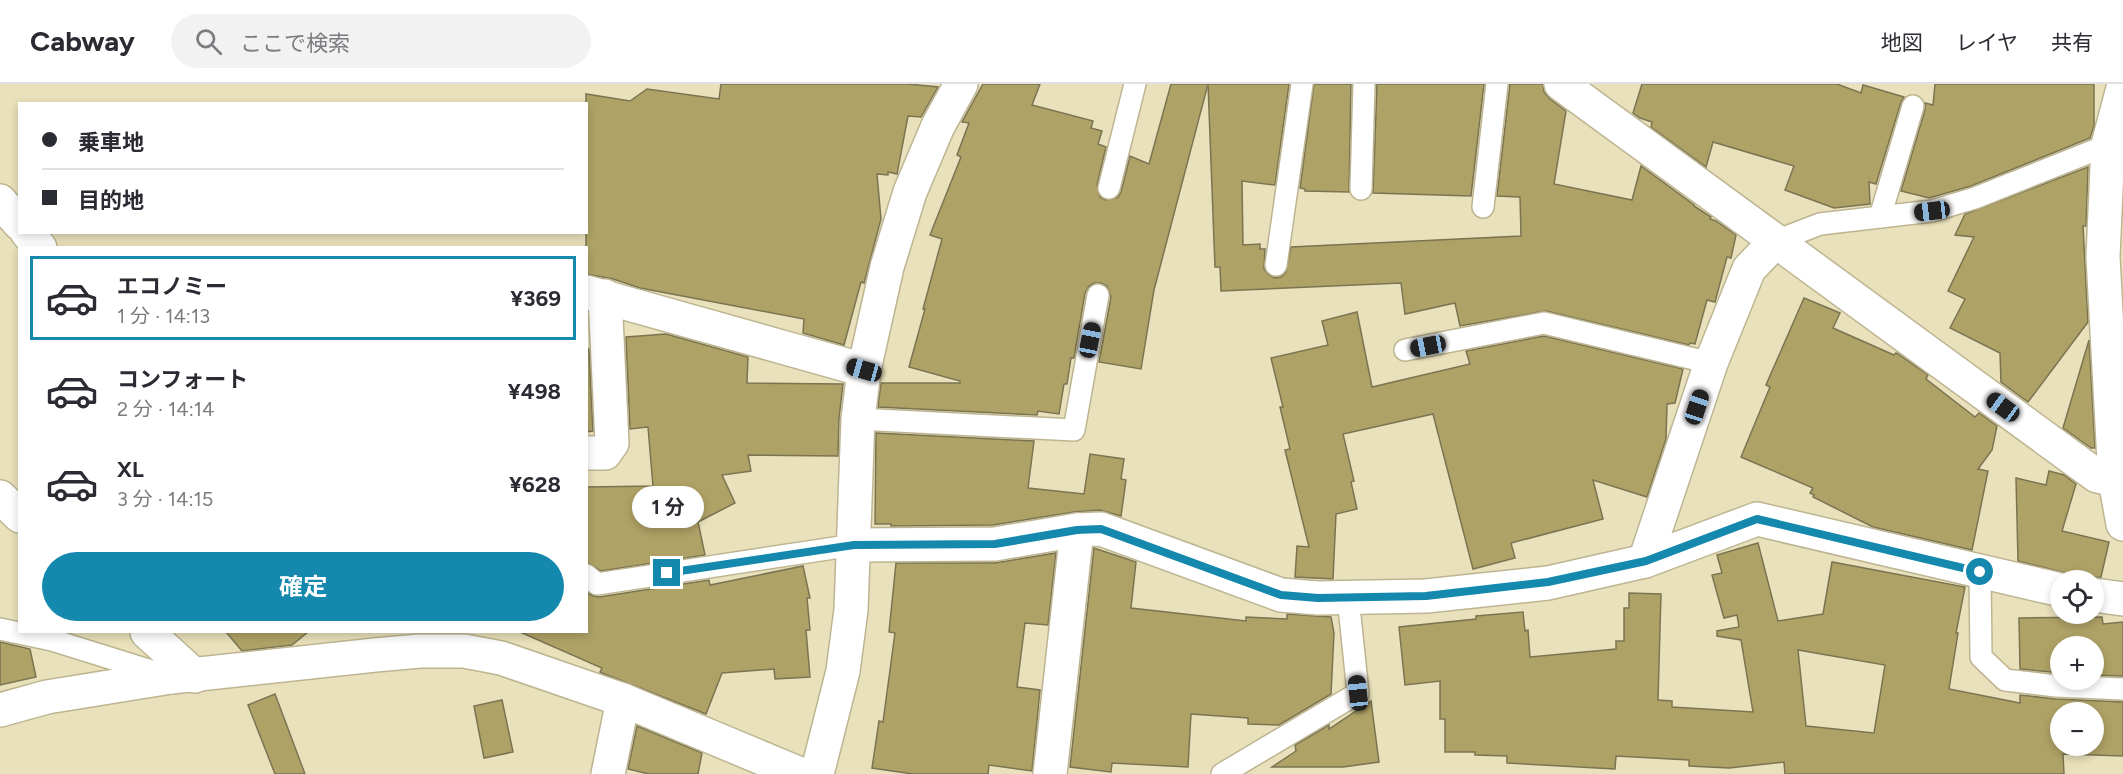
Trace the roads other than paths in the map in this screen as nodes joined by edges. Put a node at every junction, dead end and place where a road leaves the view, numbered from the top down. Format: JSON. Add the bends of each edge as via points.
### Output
{"nodes":[{"id":1,"x":961,"y":84,"type":"edge"},
{"id":2,"x":1135,"y":84,"type":"edge"},
{"id":3,"x":1302,"y":84,"type":"edge"},
{"id":4,"x":1364,"y":84,"type":"edge"},
{"id":5,"x":1497,"y":84,"type":"edge"},
{"id":6,"x":1561,"y":84,"type":"edge"},
{"id":7,"x":2123,"y":88,"type":"edge"},
{"id":8,"x":1912,"y":106,"type":"dead end"},
{"id":9,"x":2115,"y":140,"type":"edge"},
{"id":10,"x":1108,"y":188,"type":"dead end"},
{"id":11,"x":1361,"y":189,"type":"dead end"},
{"id":12,"x":0,"y":201,"type":"edge"},
{"id":13,"x":1483,"y":207,"type":"dead end"},
{"id":14,"x":1880,"y":217,"type":"junction"},
{"id":15,"x":18,"y":222,"type":"edge"},
{"id":16,"x":29,"y":234,"type":"edge"},
{"id":17,"x":1776,"y":241,"type":"junction"},
{"id":18,"x":38,"y":246,"type":"edge"},
{"id":19,"x":1276,"y":265,"type":"dead end"},
{"id":20,"x":596,"y":294,"type":"edge"},
{"id":21,"x":1098,"y":295,"type":"dead end"},
{"id":22,"x":2115,"y":297,"type":"edge"},
{"id":23,"x":1405,"y":350,"type":"dead end"},
{"id":24,"x":1711,"y":363,"type":"junction"},
{"id":25,"x":864,"y":370,"type":"junction"},
{"id":26,"x":858,"y":419,"type":"junction"},
{"id":27,"x":588,"y":453,"type":"edge"},
{"id":28,"x":2119,"y":479,"type":"edge"},
{"id":29,"x":0,"y":497,"type":"edge"},
{"id":30,"x":18,"y":514,"type":"edge"},
{"id":31,"x":2123,"y":524,"type":"edge"},
{"id":32,"x":1077,"y":530,"type":"junction"},
{"id":33,"x":854,"y":545,"type":"junction"},
{"id":34,"x":1646,"y":561,"type":"junction"},
{"id":35,"x":1980,"y":572,"type":"junction"},
{"id":36,"x":588,"y":577,"type":"edge"},
{"id":37,"x":2050,"y":588,"type":"edge"},
{"id":38,"x":2104,"y":596,"type":"edge"},
{"id":39,"x":1348,"y":597,"type":"junction"},
{"id":40,"x":2123,"y":599,"type":"edge"},
{"id":41,"x":0,"y":629,"type":"edge"},
{"id":42,"x":18,"y":633,"type":"edge"},
{"id":43,"x":19,"y":633,"type":"edge"},
{"id":44,"x":148,"y":633,"type":"edge"},
{"id":45,"x":463,"y":641,"type":"edge"},
{"id":46,"x":366,"y":643,"type":"edge"},
{"id":47,"x":183,"y":676,"type":"junction"},
{"id":48,"x":2123,"y":689,"type":"edge"},
{"id":49,"x":623,"y":700,"type":"junction"},
{"id":50,"x":0,"y":710,"type":"edge"},
{"id":51,"x":608,"y":774,"type":"edge"},
{"id":52,"x":800,"y":774,"type":"edge"},
{"id":53,"x":818,"y":774,"type":"edge"},
{"id":54,"x":1050,"y":774,"type":"edge"},
{"id":55,"x":1222,"y":774,"type":"edge"}],
"edges":[{"from":1,"to":25,"type":"street","via":[[910,192],[887,267]]},
{"from":2,"to":10,"type":"lane"},
{"from":3,"to":19,"type":"lane"},
{"from":4,"to":11,"type":"lane"},
{"from":5,"to":13,"type":"lane"},
{"from":6,"to":17,"type":"street"},
{"from":7,"to":9,"type":"street"},
{"from":8,"to":14,"type":"lane"},
{"from":9,"to":14,"type":"lane","via":[[1975,198],[1932,211]]},
{"from":9,"to":22,"type":"street","via":[[2103,257]]},
{"from":12,"to":15,"type":"street"},
{"from":14,"to":17,"type":"lane","via":[[1820,224]]},
{"from":16,"to":18,"type":"street"},
{"from":17,"to":24,"type":"street","via":[[1749,269]]},
{"from":17,"to":28,"type":"street","via":[[2097,476]]},
{"from":20,"to":25,"type":"street"},
{"from":20,"to":27,"type":"street","via":[[612,443],[605,453]]},
{"from":21,"to":26,"type":"lane","via":[[1074,430]]},
{"from":22,"to":28,"type":"street"},
{"from":23,"to":24,"type":"lane","via":[[1544,323]]},
{"from":24,"to":34,"type":"street"},
{"from":25,"to":26,"type":"street"},
{"from":26,"to":33,"type":"street"},
{"from":28,"to":31,"type":"street"},
{"from":29,"to":30,"type":"street"},
{"from":32,"to":33,"type":"street","via":[[995,544]]},
{"from":32,"to":39,"type":"street","via":[[1101,529],[1281,595]]},
{"from":32,"to":54,"type":"street"},
{"from":33,"to":36,"type":"lane","via":[[597,584]]},
{"from":33,"to":53,"type":"street","via":[[843,671]]},
{"from":34,"to":35,"type":"street","via":[[1757,519]]},
{"from":34,"to":39,"type":"street","via":[[1548,582],[1426,596]]},
{"from":35,"to":37,"type":"street"},
{"from":35,"to":48,"type":"lane","via":[[1982,657],[2005,680]]},
{"from":38,"to":40,"type":"street"},
{"from":39,"to":55,"type":"lane","via":[[1358,693]]},
{"from":41,"to":42,"type":"lane"},
{"from":43,"to":47,"type":"lane"},
{"from":44,"to":47,"type":"street"},
{"from":45,"to":46,"type":"street","via":[[420,651]]},
{"from":45,"to":49,"type":"street"},
{"from":46,"to":47,"type":"street"},
{"from":47,"to":50,"type":"street","via":[[47,697]]},
{"from":49,"to":51,"type":"street"},
{"from":49,"to":52,"type":"street"}]}
